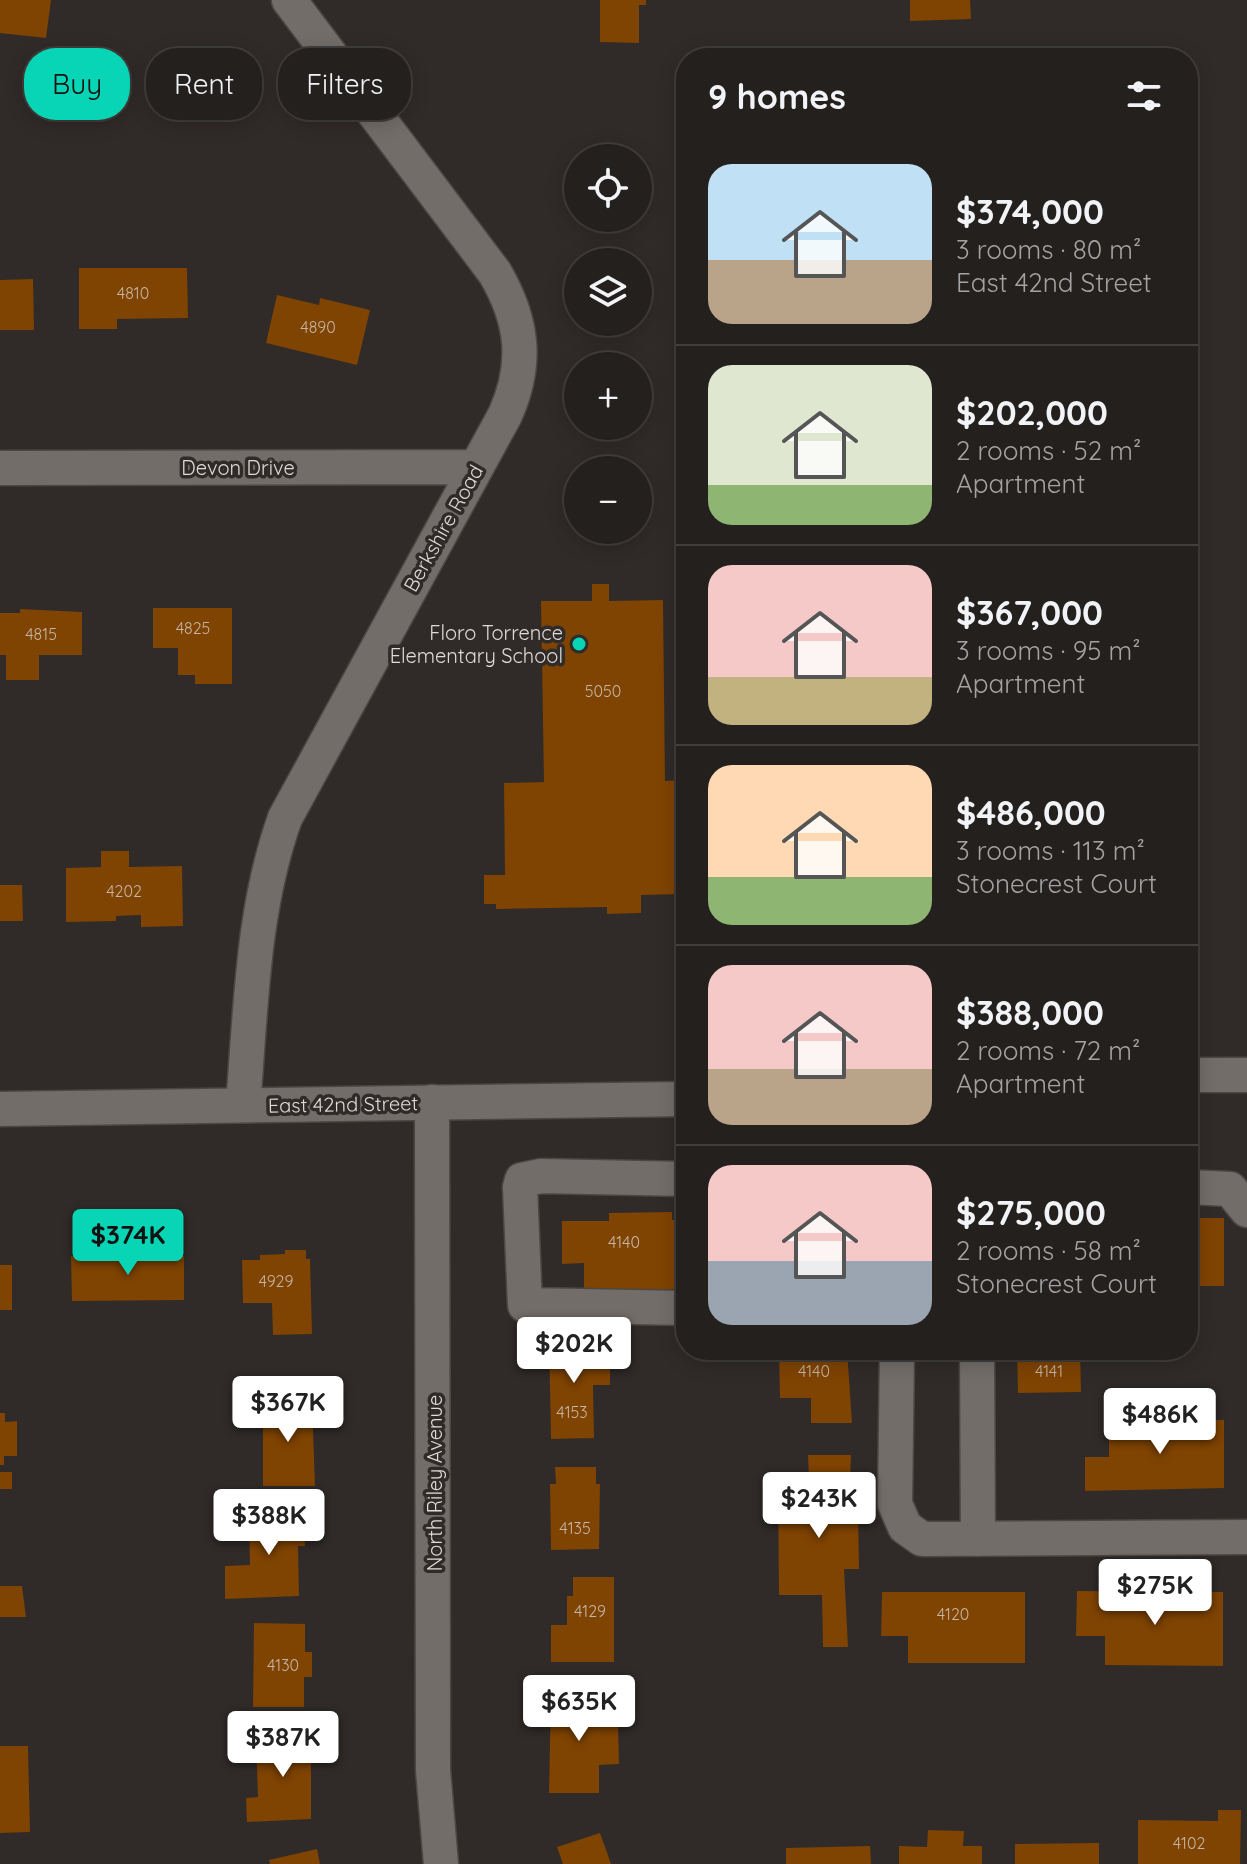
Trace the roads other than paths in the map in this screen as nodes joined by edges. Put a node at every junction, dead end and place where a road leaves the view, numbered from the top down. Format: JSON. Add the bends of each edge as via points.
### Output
{"nodes":[{"id":1,"x":289,"y":0,"type":"edge"},
{"id":2,"x":476,"y":467,"type":"junction"},
{"id":3,"x":0,"y":468,"type":"edge"},
{"id":4,"x":1198,"y":1075,"type":"edge"},
{"id":5,"x":1247,"y":1075,"type":"edge"},
{"id":6,"x":676,"y":1099,"type":"edge"},
{"id":7,"x":432,"y":1102,"type":"junction"},
{"id":8,"x":243,"y":1105,"type":"junction"},
{"id":9,"x":0,"y":1109,"type":"edge"},
{"id":10,"x":676,"y":1179,"type":"edge"},
{"id":11,"x":1198,"y":1187,"type":"edge"},
{"id":12,"x":1247,"y":1210,"type":"edge"},
{"id":13,"x":676,"y":1308,"type":"edge"},
{"id":14,"x":897,"y":1360,"type":"edge"},
{"id":15,"x":977,"y":1360,"type":"edge"},
{"id":16,"x":1247,"y":1537,"type":"edge"},
{"id":17,"x":978,"y":1539,"type":"junction"},
{"id":18,"x":441,"y":1864,"type":"edge"}],
"edges":[{"from":1,"to":2,"type":"street","name":"Berkshire Road","via":[[459,223],[510,300],[519,328],[519,374],[505,415]]},
{"from":2,"to":3,"type":"street","name":"Devon Drive"},
{"from":2,"to":8,"type":"street","name":"Berkshire Road","via":[[285,818],[261,910]]},
{"from":4,"to":5,"type":"street"},
{"from":6,"to":7,"type":"street","name":"East 42nd Street"},
{"from":7,"to":8,"type":"street","name":"East 42nd Street"},
{"from":7,"to":18,"type":"street","name":"North Riley Avenue","via":[[433,1770]]},
{"from":8,"to":9,"type":"street","name":"East 42nd Street"},
{"from":10,"to":13,"type":"street","via":[[541,1176],[528,1177],[520,1187],[525,1305]]},
{"from":11,"to":12,"type":"street","via":[[1230,1189]]},
{"from":14,"to":17,"type":"street","via":[[895,1500],[900,1520],[922,1539]]},
{"from":15,"to":17,"type":"street"},
{"from":16,"to":17,"type":"street"}]}
